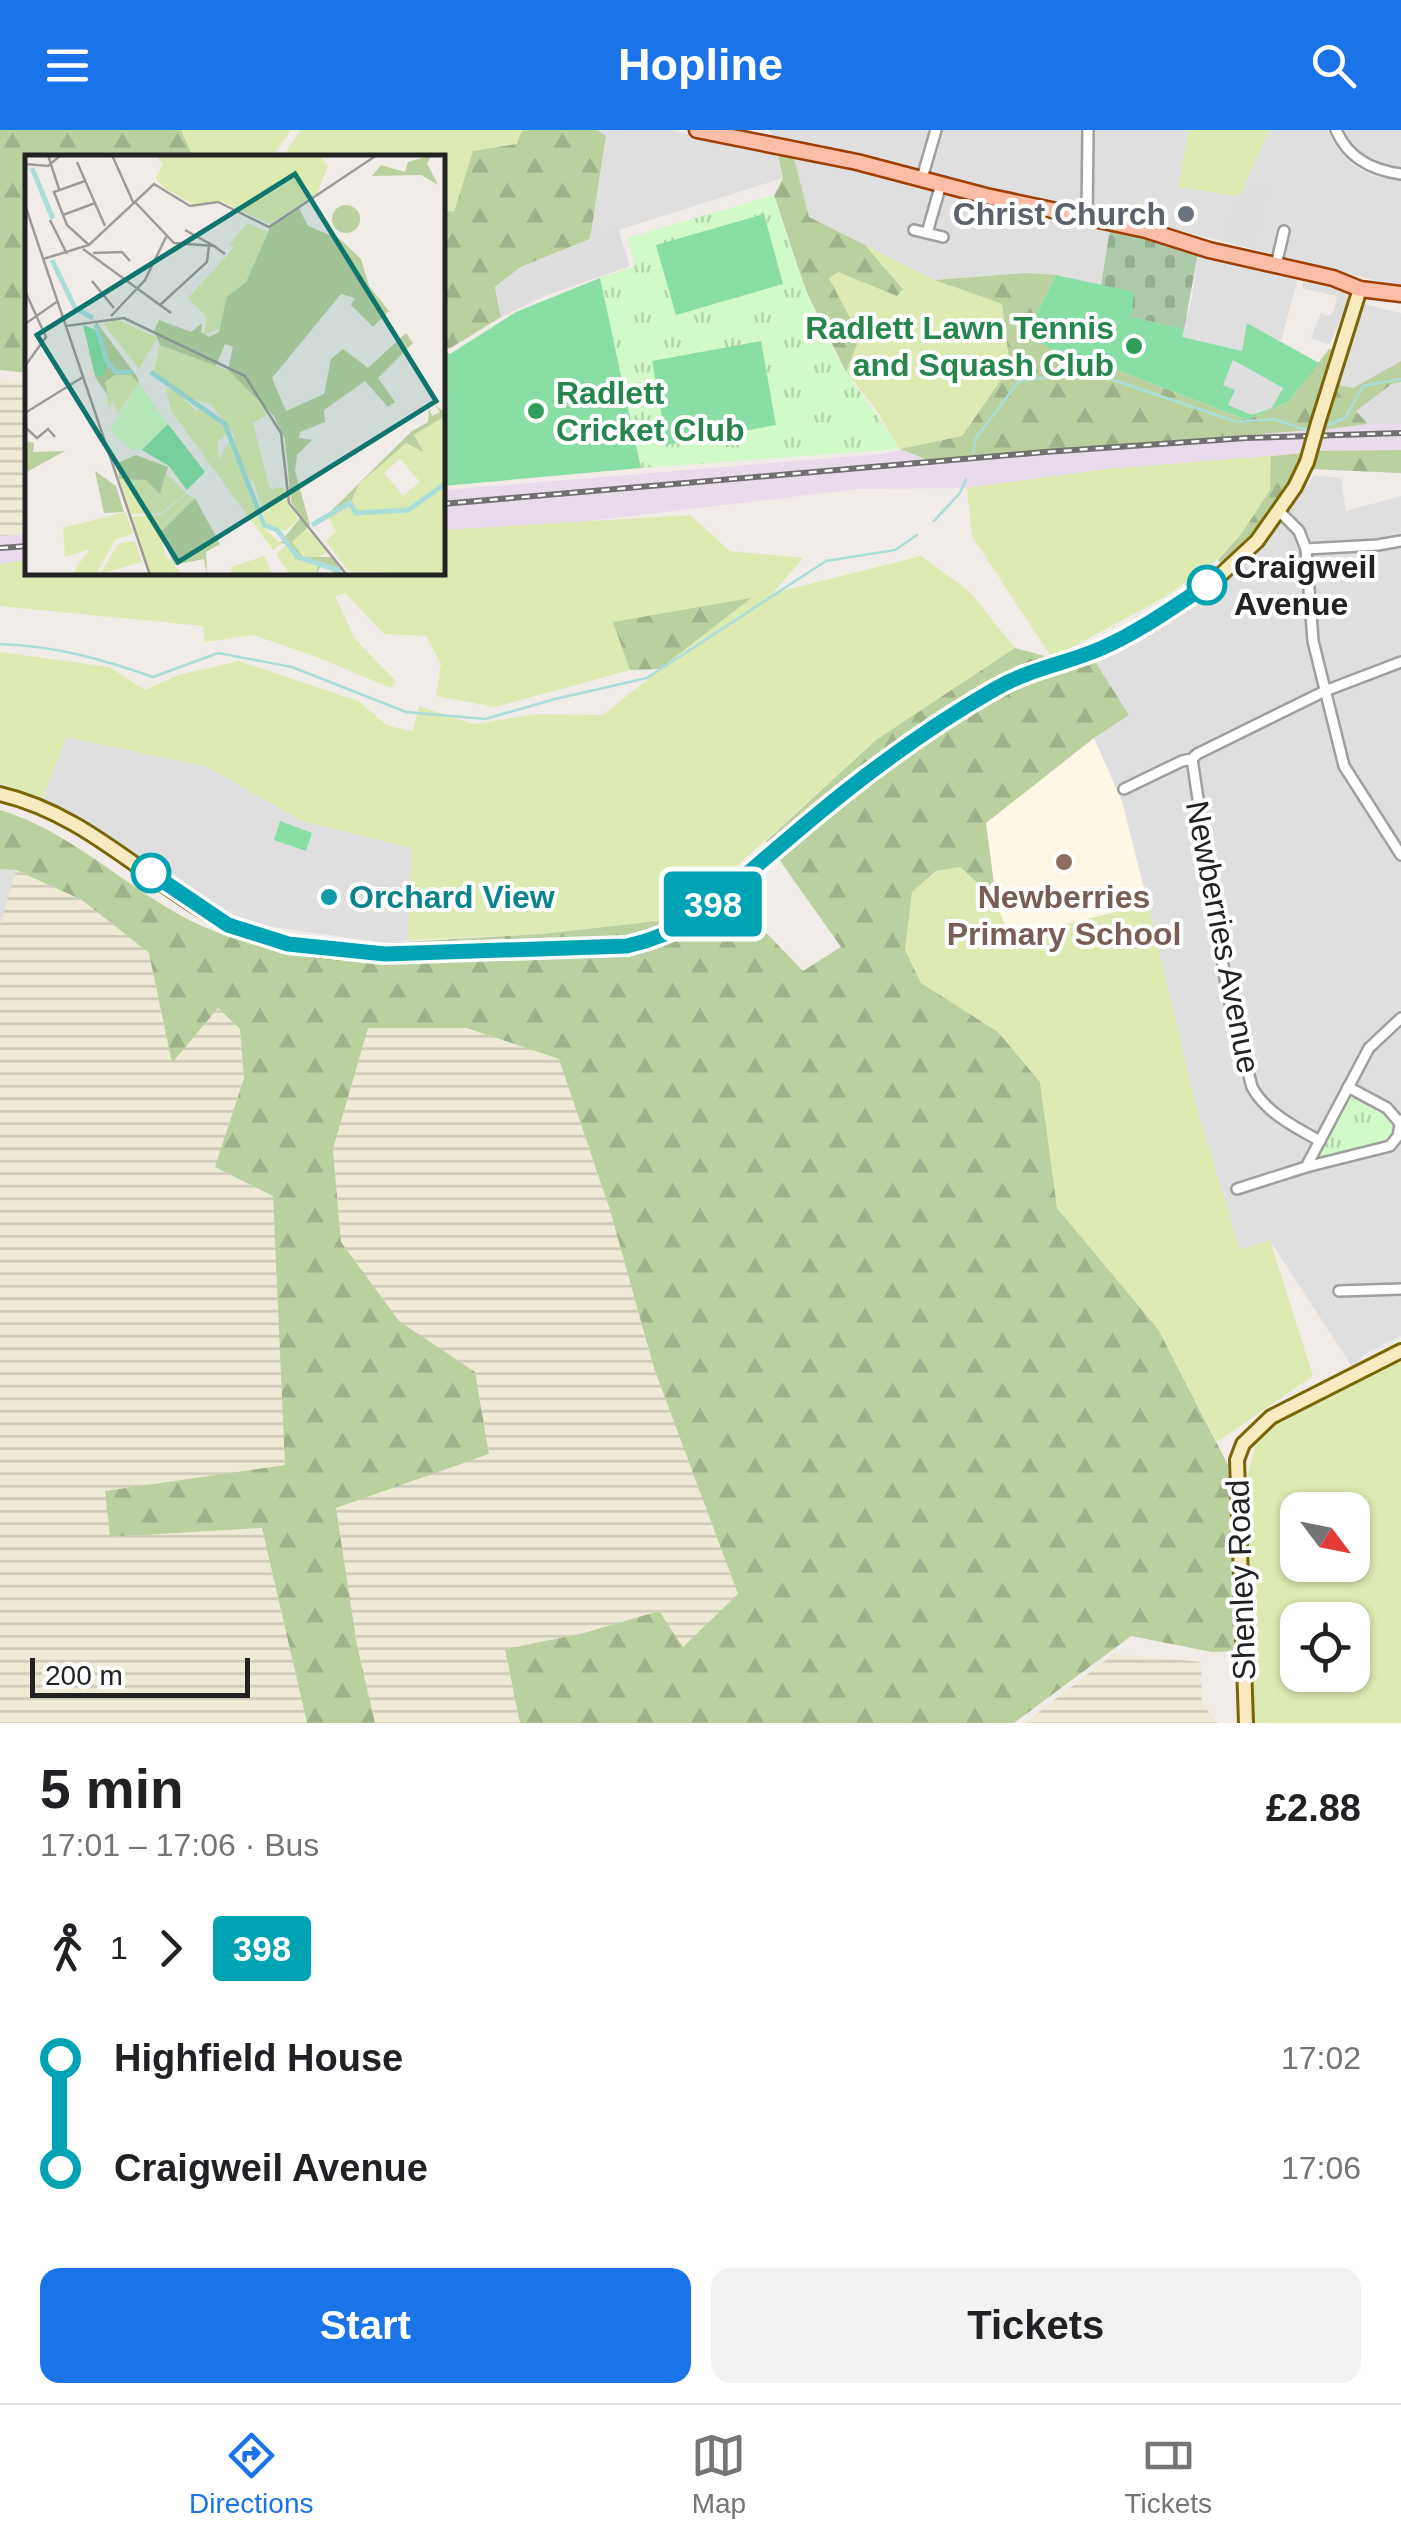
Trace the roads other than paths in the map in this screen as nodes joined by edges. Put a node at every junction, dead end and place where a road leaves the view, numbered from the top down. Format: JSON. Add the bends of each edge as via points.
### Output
{"nodes":[{"id":1,"x":697,"y":130,"type":"edge"},
{"id":2,"x":936,"y":130,"type":"edge"},
{"id":3,"x":1088,"y":130,"type":"edge"},
{"id":4,"x":1336,"y":130,"type":"edge"},
{"id":5,"x":1401,"y":174,"type":"edge"},
{"id":6,"x":922,"y":178,"type":"junction"},
{"id":7,"x":941,"y":184,"type":"junction"},
{"id":8,"x":1087,"y":218,"type":"junction"},
{"id":9,"x":914,"y":230,"type":"dead end"},
{"id":10,"x":1284,"y":232,"type":"dead end"},
{"id":11,"x":927,"y":233,"type":"junction"},
{"id":12,"x":943,"y":237,"type":"dead end"},
{"id":13,"x":1276,"y":264,"type":"junction"},
{"id":14,"x":1360,"y":289,"type":"junction"},
{"id":15,"x":1401,"y":294,"type":"edge"},
{"id":16,"x":1280,"y":512,"type":"junction"},
{"id":17,"x":1401,"y":541,"type":"edge"},
{"id":18,"x":1306,"y":549,"type":"junction"},
{"id":19,"x":1401,"y":662,"type":"edge"},
{"id":20,"x":1325,"y":691,"type":"junction"},
{"id":21,"x":1192,"y":760,"type":"junction"},
{"id":22,"x":1124,"y":789,"type":"dead end"},
{"id":23,"x":0,"y":794,"type":"edge"},
{"id":24,"x":1401,"y":855,"type":"edge"},
{"id":25,"x":1401,"y":1018,"type":"edge"},
{"id":26,"x":1348,"y":1087,"type":"junction"},
{"id":27,"x":1400,"y":1121,"type":"edge"},
{"id":28,"x":1320,"y":1141,"type":"junction"},
{"id":29,"x":1306,"y":1166,"type":"junction"},
{"id":30,"x":1238,"y":1189,"type":"dead end"},
{"id":31,"x":1339,"y":1290,"type":"dead end"},
{"id":32,"x":1401,"y":1290,"type":"edge"},
{"id":33,"x":1401,"y":1352,"type":"edge"},
{"id":34,"x":1246,"y":1723,"type":"edge"}],
"edges":[{"from":1,"to":6,"type":"main road"},
{"from":2,"to":6,"type":"street"},
{"from":3,"to":8,"type":"street"},
{"from":4,"to":5,"type":"street","via":[[1366,165]]},
{"from":6,"to":7,"type":"main road"},
{"from":7,"to":8,"type":"main road"},
{"from":7,"to":11,"type":"street"},
{"from":8,"to":13,"type":"main road"},
{"from":9,"to":11,"type":"street"},
{"from":10,"to":13,"type":"street"},
{"from":11,"to":12,"type":"street"},
{"from":13,"to":14,"type":"main road"},
{"from":14,"to":15,"type":"main road"},
{"from":14,"to":16,"type":"street","bridge":true,"via":[[1307,462]]},
{"from":16,"to":18,"type":"street","via":[[1300,531]]},
{"from":16,"to":23,"type":"street","via":[[1214,581],[1116,642],[1031,670],[967,706],[856,780],[698,917],[627,946],[385,954],[288,944],[228,925],[90,834]]},
{"from":17,"to":18,"type":"street"},
{"from":18,"to":20,"type":"street"},
{"from":19,"to":20,"type":"street","name":"Newberries Avenue"},
{"from":20,"to":21,"type":"street","name":"Newberries Avenue"},
{"from":20,"to":24,"type":"street","via":[[1344,766]]},
{"from":21,"to":22,"type":"street","name":"Newberries Avenue"},
{"from":21,"to":28,"type":"street","name":"Newberries Avenue","via":[[1228,991],[1252,1088],[1289,1124]]},
{"from":25,"to":26,"type":"street","via":[[1375,1041]]},
{"from":26,"to":27,"type":"street"},
{"from":26,"to":28,"type":"street"},
{"from":27,"to":29,"type":"street","via":[[1390,1146]]},
{"from":28,"to":29,"type":"street"},
{"from":29,"to":30,"type":"street"},
{"from":31,"to":32,"type":"street"},
{"from":33,"to":34,"type":"street","name":"Shenley Road","via":[[1271,1416],[1243,1444],[1237,1476]]}]}
